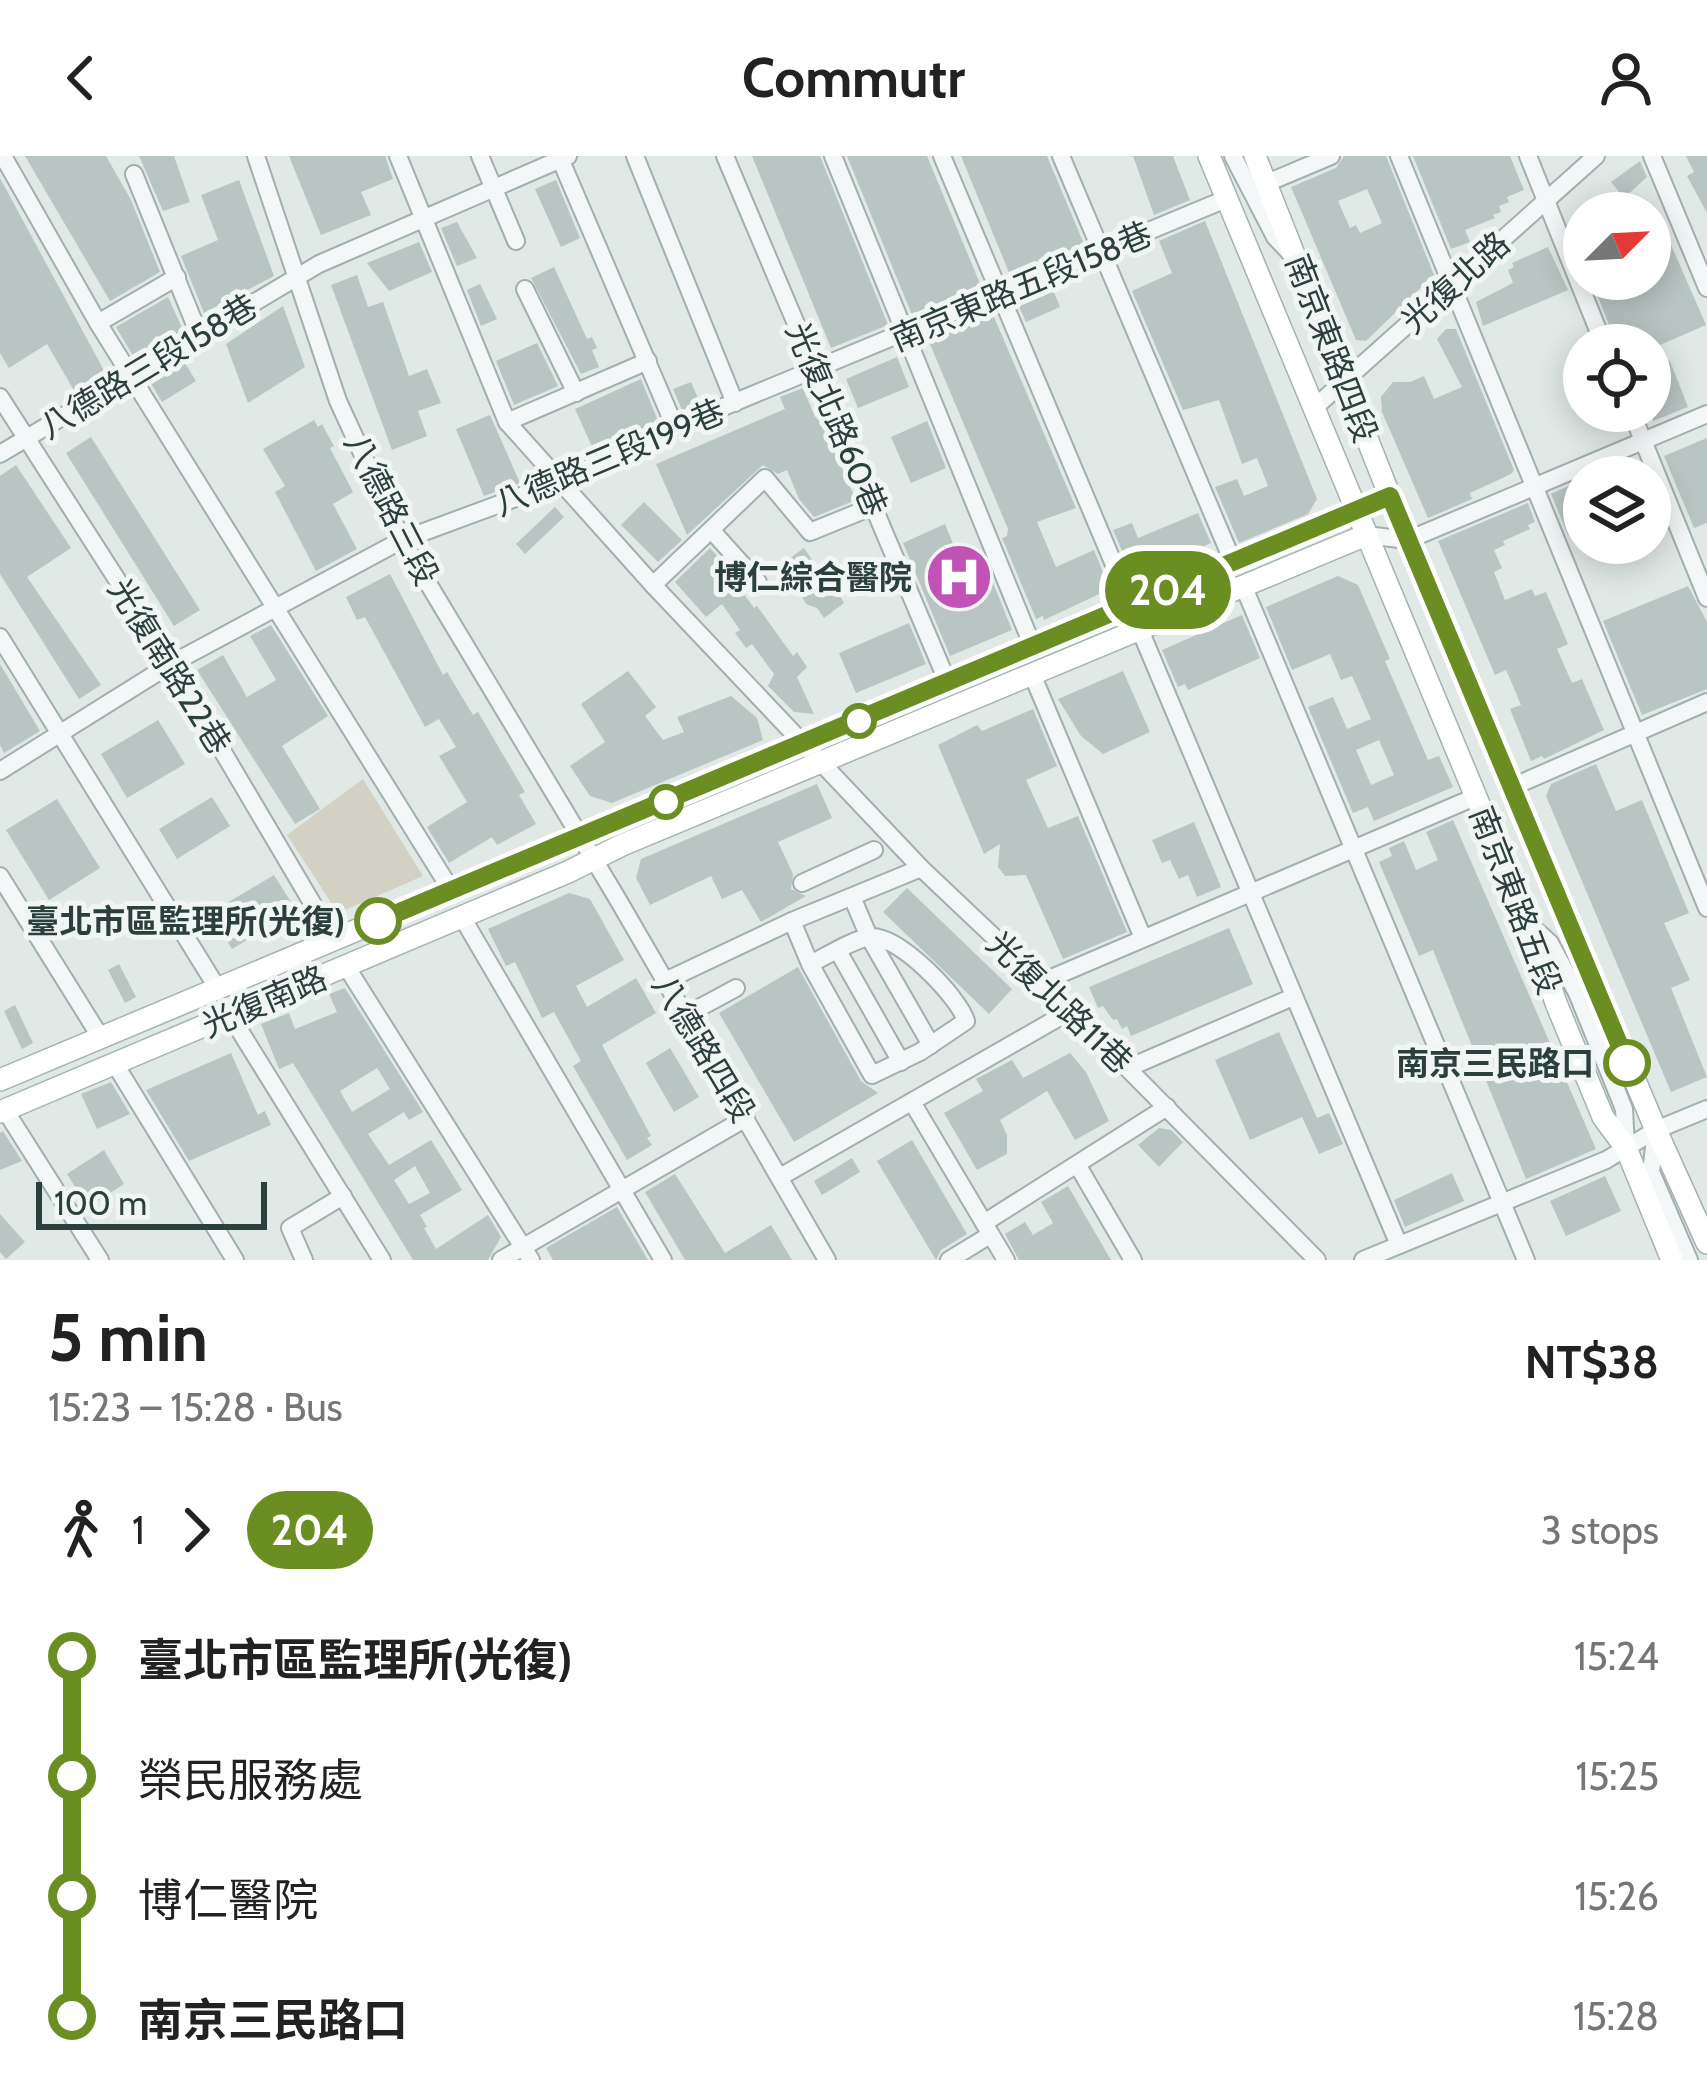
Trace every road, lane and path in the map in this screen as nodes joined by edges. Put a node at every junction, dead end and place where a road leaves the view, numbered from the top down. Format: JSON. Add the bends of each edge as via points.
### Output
{"nodes":[{"id":1,"x":3,"y":156,"type":"edge"},
{"id":2,"x":256,"y":156,"type":"edge"},
{"id":3,"x":398,"y":156,"type":"edge"},
{"id":4,"x":480,"y":156,"type":"edge"},
{"id":5,"x":635,"y":156,"type":"edge"},
{"id":6,"x":725,"y":156,"type":"edge"},
{"id":7,"x":833,"y":156,"type":"edge"},
{"id":8,"x":942,"y":156,"type":"edge"},
{"id":9,"x":1061,"y":156,"type":"edge"},
{"id":10,"x":1209,"y":156,"type":"edge"},
{"id":11,"x":1233,"y":156,"type":"edge"},
{"id":12,"x":1256,"y":156,"type":"edge"},
{"id":13,"x":1331,"y":156,"type":"edge"},
{"id":14,"x":1399,"y":156,"type":"edge"},
{"id":15,"x":1528,"y":156,"type":"edge"},
{"id":16,"x":1596,"y":156,"type":"edge"},
{"id":17,"x":1652,"y":156,"type":"edge"},
{"id":18,"x":562,"y":157,"type":"edge"},
{"id":19,"x":134,"y":175,"type":"dead end"},
{"id":20,"x":1267,"y":183,"type":"junction"},
{"id":21,"x":493,"y":188,"type":"junction"},
{"id":22,"x":1226,"y":199,"type":"junction"},
{"id":23,"x":1545,"y":202,"type":"junction"},
{"id":24,"x":423,"y":219,"type":"junction"},
{"id":25,"x":516,"y":241,"type":"dead end"},
{"id":26,"x":1101,"y":252,"type":"junction"},
{"id":27,"x":1294,"y":258,"type":"junction"},
{"id":28,"x":177,"y":277,"type":"junction"},
{"id":29,"x":297,"y":277,"type":"junction"},
{"id":30,"x":1454,"y":284,"type":"junction"},
{"id":31,"x":1707,"y":288,"type":"edge"},
{"id":32,"x":525,"y":290,"type":"dead end"},
{"id":33,"x":1001,"y":294,"type":"junction"},
{"id":34,"x":98,"y":323,"type":"junction"},
{"id":35,"x":1595,"y":324,"type":"edge"},
{"id":36,"x":908,"y":333,"type":"junction"},
{"id":37,"x":200,"y":337,"type":"junction"},
{"id":38,"x":647,"y":361,"type":"junction"},
{"id":39,"x":815,"y":372,"type":"junction"},
{"id":40,"x":131,"y":376,"type":"junction"},
{"id":41,"x":1345,"y":382,"type":"junction"},
{"id":42,"x":576,"y":392,"type":"junction"},
{"id":43,"x":0,"y":397,"type":"edge"},
{"id":44,"x":735,"y":403,"type":"junction"},
{"id":45,"x":1314,"y":408,"type":"junction"},
{"id":46,"x":1707,"y":414,"type":"edge"},
{"id":47,"x":508,"y":422,"type":"junction"},
{"id":48,"x":675,"y":427,"type":"junction"},
{"id":49,"x":1639,"y":432,"type":"edge"},
{"id":50,"x":26,"y":439,"type":"junction"},
{"id":51,"x":1643,"y":441,"type":"junction"},
{"id":52,"x":0,"y":454,"type":"edge"},
{"id":53,"x":559,"y":482,"type":"junction"},
{"id":54,"x":1534,"y":487,"type":"junction"},
{"id":55,"x":1390,"y":496,"type":"junction"},
{"id":56,"x":874,"y":506,"type":"junction"},
{"id":57,"x":1356,"y":510,"type":"junction"},
{"id":58,"x":713,"y":532,"type":"junction"},
{"id":59,"x":1366,"y":535,"type":"junction"},
{"id":60,"x":402,"y":540,"type":"junction"},
{"id":61,"x":1408,"y":540,"type":"junction"},
{"id":62,"x":1233,"y":562,"type":"junction"},
{"id":63,"x":758,"y":582,"type":"dead end"},
{"id":64,"x":653,"y":585,"type":"junction"},
{"id":65,"x":1243,"y":585,"type":"junction"},
{"id":66,"x":1707,"y":598,"type":"edge"},
{"id":67,"x":1131,"y":605,"type":"junction"},
{"id":68,"x":277,"y":606,"type":"junction"},
{"id":69,"x":1141,"y":630,"type":"junction"},
{"id":70,"x":0,"y":637,"type":"edge"},
{"id":71,"x":1033,"y":647,"type":"junction"},
{"id":72,"x":171,"y":664,"type":"junction"},
{"id":73,"x":1032,"y":674,"type":"junction"},
{"id":74,"x":949,"y":682,"type":"junction"},
{"id":75,"x":1707,"y":702,"type":"edge"},
{"id":76,"x":1636,"y":733,"type":"junction"},
{"id":77,"x":58,"y":734,"type":"junction"},
{"id":78,"x":804,"y":743,"type":"junction"},
{"id":79,"x":821,"y":762,"type":"junction"},
{"id":80,"x":0,"y":771,"type":"edge"},
{"id":81,"x":1512,"y":787,"type":"junction"},
{"id":82,"x":1475,"y":796,"type":"junction"},
{"id":83,"x":580,"y":837,"type":"junction"},
{"id":84,"x":874,"y":850,"type":"dead end"},
{"id":85,"x":1353,"y":851,"type":"junction"},
{"id":86,"x":593,"y":861,"type":"junction"},
{"id":87,"x":846,"y":863,"type":"junction"},
{"id":88,"x":921,"y":868,"type":"junction"},
{"id":89,"x":0,"y":876,"type":"edge"},
{"id":90,"x":802,"y":883,"type":"dead end"},
{"id":91,"x":451,"y":890,"type":"junction"},
{"id":92,"x":1251,"y":893,"type":"junction"},
{"id":93,"x":855,"y":895,"type":"junction"},
{"id":94,"x":1707,"y":908,"type":"edge"},
{"id":95,"x":462,"y":917,"type":"junction"},
{"id":96,"x":792,"y":920,"type":"junction"},
{"id":97,"x":869,"y":937,"type":"junction"},
{"id":98,"x":1143,"y":938,"type":"junction"},
{"id":99,"x":334,"y":940,"type":"junction"},
{"id":100,"x":838,"y":951,"type":"junction"},
{"id":101,"x":810,"y":964,"type":"junction"},
{"id":102,"x":346,"y":966,"type":"junction"},
{"id":103,"x":663,"y":982,"type":"junction"},
{"id":104,"x":1042,"y":982,"type":"junction"},
{"id":105,"x":218,"y":988,"type":"junction"},
{"id":106,"x":736,"y":988,"type":"dead end"},
{"id":107,"x":1293,"y":997,"type":"junction"},
{"id":108,"x":1070,"y":1011,"type":"junction"},
{"id":109,"x":230,"y":1015,"type":"junction"},
{"id":110,"x":684,"y":1016,"type":"junction"},
{"id":111,"x":101,"y":1038,"type":"junction"},
{"id":112,"x":931,"y":1045,"type":"junction"},
{"id":113,"x":901,"y":1062,"type":"junction"},
{"id":114,"x":115,"y":1064,"type":"junction"},
{"id":115,"x":1128,"y":1068,"type":"junction"},
{"id":116,"x":0,"y":1080,"type":"edge"},
{"id":117,"x":912,"y":1102,"type":"junction"},
{"id":118,"x":1167,"y":1107,"type":"junction"},
{"id":119,"x":1707,"y":1108,"type":"edge"},
{"id":120,"x":3,"y":1111,"type":"edge"},
{"id":121,"x":746,"y":1118,"type":"junction"},
{"id":122,"x":1656,"y":1130,"type":"junction"},
{"id":123,"x":1626,"y":1148,"type":"junction"},
{"id":124,"x":1078,"y":1166,"type":"junction"},
{"id":125,"x":780,"y":1178,"type":"junction"},
{"id":126,"x":623,"y":1190,"type":"junction"},
{"id":127,"x":343,"y":1196,"type":"junction"},
{"id":128,"x":1503,"y":1203,"type":"junction"},
{"id":129,"x":987,"y":1229,"type":"junction"},
{"id":130,"x":1707,"y":1243,"type":"edge"},
{"id":131,"x":1399,"y":1245,"type":"junction"},
{"id":132,"x":527,"y":1254,"type":"edge"},
{"id":133,"x":100,"y":1260,"type":"edge"},
{"id":134,"x":235,"y":1260,"type":"edge"},
{"id":135,"x":305,"y":1260,"type":"edge"},
{"id":136,"x":382,"y":1260,"type":"edge"},
{"id":137,"x":501,"y":1260,"type":"edge"},
{"id":138,"x":663,"y":1260,"type":"edge"},
{"id":139,"x":826,"y":1260,"type":"edge"},
{"id":140,"x":949,"y":1260,"type":"edge"},
{"id":141,"x":1006,"y":1260,"type":"edge"},
{"id":142,"x":1133,"y":1260,"type":"edge"},
{"id":143,"x":1317,"y":1260,"type":"edge"},
{"id":144,"x":1363,"y":1260,"type":"edge"},
{"id":145,"x":1526,"y":1260,"type":"edge"},
{"id":146,"x":1672,"y":1260,"type":"edge"},
{"id":147,"x":1689,"y":1260,"type":"edge"}],
"edges":[{"from":1,"to":34,"type":"street"},
{"from":2,"to":29,"type":"street","name":"八德路三段"},
{"from":3,"to":24,"type":"street","name":"光復北路11巷"},
{"from":4,"to":21,"type":"street"},
{"from":5,"to":44,"type":"street"},
{"from":6,"to":39,"type":"street","name":"光復北路60巷"},
{"from":7,"to":36,"type":"street"},
{"from":8,"to":33,"type":"street"},
{"from":9,"to":26,"type":"street"},
{"from":10,"to":22,"type":"main road","name":"南京東路四段"},
{"from":11,"to":27,"type":"street"},
{"from":12,"to":20,"type":"main road","name":"南京東路四段"},
{"from":13,"to":20,"type":"street"},
{"from":14,"to":30,"type":"street"},
{"from":15,"to":23,"type":"street"},
{"from":16,"to":23,"type":"street","name":"光復北路"},
{"from":17,"to":31,"type":"street"},
{"from":18,"to":21,"type":"street","name":"八德路三段158巷"},
{"from":18,"to":38,"type":"street"},
{"from":19,"to":28,"type":"street"},
{"from":20,"to":27,"type":"main road","name":"南京東路四段"},
{"from":21,"to":24,"type":"street","name":"八德路三段158巷"},
{"from":21,"to":25,"type":"street"},
{"from":22,"to":26,"type":"street","name":"南京東路五段158巷"},
{"from":22,"to":45,"type":"main road","name":"南京東路四段"},
{"from":23,"to":30,"type":"street","name":"光復北路"},
{"from":23,"to":35,"type":"street"},
{"from":24,"to":29,"type":"street","name":"八德路三段158巷"},
{"from":24,"to":47,"type":"street","name":"光復北路11巷"},
{"from":26,"to":33,"type":"street","name":"南京東路五段158巷"},
{"from":26,"to":62,"type":"street"},
{"from":27,"to":41,"type":"main road","name":"南京東路四段"},
{"from":28,"to":34,"type":"street"},
{"from":28,"to":37,"type":"street"},
{"from":29,"to":37,"type":"street","name":"八德路三段158巷"},
{"from":29,"to":60,"type":"street","name":"八德路三段","via":[[338,401]]},
{"from":30,"to":41,"type":"street","name":"光復北路"},
{"from":30,"to":54,"type":"street"},
{"from":32,"to":42,"type":"street"},
{"from":33,"to":36,"type":"street","name":"南京東路五段158巷"},
{"from":33,"to":67,"type":"street"},
{"from":34,"to":40,"type":"street"},
{"from":36,"to":39,"type":"street","name":"南京東路五段158巷"},
{"from":36,"to":71,"type":"street"},
{"from":37,"to":40,"type":"street","name":"八德路三段158巷"},
{"from":38,"to":42,"type":"street"},
{"from":38,"to":48,"type":"street"},
{"from":39,"to":44,"type":"street","name":"八德路三段199巷"},
{"from":39,"to":56,"type":"street","name":"光復北路60巷"},
{"from":40,"to":50,"type":"street","name":"八德路三段158巷"},
{"from":40,"to":68,"type":"street"},
{"from":41,"to":45,"type":"street","name":"光復北路"},
{"from":41,"to":55,"type":"main road","name":"南京東路四段"},
{"from":42,"to":47,"type":"street"},
{"from":43,"to":50,"type":"street","name":"光復南路22巷"},
{"from":44,"to":48,"type":"street","name":"八德路三段199巷"},
{"from":45,"to":57,"type":"main road","name":"南京東路四段"},
{"from":46,"to":51,"type":"street"},
{"from":47,"to":53,"type":"street","name":"光復北路11巷"},
{"from":48,"to":53,"type":"street","name":"八德路三段199巷"},
{"from":49,"to":51,"type":"street"},
{"from":50,"to":52,"type":"street","name":"八德路三段158巷"},
{"from":50,"to":72,"type":"street","name":"光復南路22巷"},
{"from":51,"to":54,"type":"street"},
{"from":51,"to":66,"type":"street"},
{"from":53,"to":60,"type":"street","name":"八德路三段199巷"},
{"from":53,"to":64,"type":"street","name":"光復北路11巷"},
{"from":54,"to":61,"type":"street"},
{"from":54,"to":76,"type":"street"},
{"from":55,"to":57,"type":"main road"},
{"from":55,"to":61,"type":"main road","name":"南京東路四段"},
{"from":56,"to":58,"type":"street","via":[[810,532],[765,478]]},
{"from":56,"to":74,"type":"street","name":"光復北路60巷"},
{"from":57,"to":59,"type":"main road","name":"南京東路四段"},
{"from":57,"to":62,"type":"main road"},
{"from":58,"to":63,"type":"street"},
{"from":58,"to":64,"type":"street"},
{"from":59,"to":61,"type":"street"},
{"from":59,"to":65,"type":"main road"},
{"from":59,"to":82,"type":"main road","name":"南京東路五段"},
{"from":60,"to":68,"type":"street","name":"八德路三段199巷"},
{"from":60,"to":83,"type":"street","name":"八德路三段"},
{"from":61,"to":81,"type":"main road","name":"南京東路五段"},
{"from":62,"to":67,"type":"main road"},
{"from":64,"to":78,"type":"street","name":"光復北路11巷"},
{"from":65,"to":69,"type":"main road"},
{"from":65,"to":85,"type":"street"},
{"from":67,"to":71,"type":"main road"},
{"from":68,"to":72,"type":"street","name":"八德路三段199巷"},
{"from":68,"to":91,"type":"street"},
{"from":69,"to":73,"type":"main road"},
{"from":69,"to":92,"type":"street"},
{"from":70,"to":77,"type":"street"},
{"from":71,"to":74,"type":"main road"},
{"from":72,"to":77,"type":"street","name":"八德路三段199巷"},
{"from":72,"to":99,"type":"street","name":"光復南路22巷"},
{"from":73,"to":79,"type":"main road"},
{"from":73,"to":98,"type":"street"},
{"from":74,"to":78,"type":"main road"},
{"from":75,"to":76,"type":"street"},
{"from":76,"to":81,"type":"street"},
{"from":76,"to":94,"type":"street"},
{"from":77,"to":80,"type":"street","name":"八德路三段199巷"},
{"from":77,"to":105,"type":"street"},
{"from":78,"to":79,"type":"street","name":"光復北路11巷"},
{"from":78,"to":83,"type":"main road"},
{"from":79,"to":86,"type":"main road"},
{"from":79,"to":88,"type":"street","name":"光復北路11巷"},
{"from":81,"to":122,"type":"main road","name":"南京東路五段"},
{"from":82,"to":85,"type":"street"},
{"from":82,"to":123,"type":"main road","name":"南京東路五段","via":[[1603,1117]]},
{"from":83,"to":86,"type":"street","name":"八德路四段"},
{"from":83,"to":91,"type":"main road","name":"光復南路"},
{"from":84,"to":87,"type":"street"},
{"from":85,"to":92,"type":"street"},
{"from":85,"to":128,"type":"street"},
{"from":86,"to":95,"type":"main road","name":"光復南路"},
{"from":86,"to":103,"type":"street","name":"八德路四段"},
{"from":87,"to":90,"type":"street"},
{"from":87,"to":93,"type":"street"},
{"from":88,"to":93,"type":"street"},
{"from":88,"to":104,"type":"street","name":"光復北路11巷"},
{"from":89,"to":111,"type":"street"},
{"from":91,"to":99,"type":"main road","name":"光復南路"},
{"from":92,"to":98,"type":"street"},
{"from":92,"to":107,"type":"street"},
{"from":93,"to":96,"type":"street"},
{"from":93,"to":97,"type":"street"},
{"from":95,"to":102,"type":"main road","name":"光復南路"},
{"from":95,"to":126,"type":"street"},
{"from":96,"to":101,"type":"street"},
{"from":96,"to":103,"type":"street"},
{"from":97,"to":100,"type":"street"},
{"from":97,"to":112,"type":"street"},
{"from":97,"to":112,"type":"street","via":[[920,964],[966,1016]]},
{"from":98,"to":104,"type":"street"},
{"from":99,"to":105,"type":"main road","name":"光復南路"},
{"from":100,"to":101,"type":"street"},
{"from":100,"to":113,"type":"street"},
{"from":101,"to":113,"type":"street","via":[[872,1075]]},
{"from":102,"to":109,"type":"main road","name":"光復南路"},
{"from":102,"to":132,"type":"street"},
{"from":103,"to":110,"type":"street","name":"八德路四段"},
{"from":104,"to":108,"type":"street","name":"光復北路11巷"},
{"from":105,"to":111,"type":"main road","name":"光復南路"},
{"from":106,"to":110,"type":"street"},
{"from":107,"to":115,"type":"street"},
{"from":107,"to":131,"type":"street"},
{"from":108,"to":115,"type":"street","name":"光復北路11巷"},
{"from":108,"to":117,"type":"street"},
{"from":109,"to":114,"type":"main road","name":"光復南路"},
{"from":109,"to":127,"type":"street"},
{"from":110,"to":121,"type":"street","name":"八德路四段"},
{"from":111,"to":116,"type":"main road","name":"光復南路"},
{"from":112,"to":113,"type":"street"},
{"from":114,"to":120,"type":"main road","name":"光復南路"},
{"from":114,"to":134,"type":"street"},
{"from":115,"to":118,"type":"street","name":"光復北路11巷"},
{"from":117,"to":125,"type":"street"},
{"from":117,"to":129,"type":"street"},
{"from":118,"to":124,"type":"street"},
{"from":118,"to":143,"type":"street","name":"光復北路11巷"},
{"from":119,"to":122,"type":"street"},
{"from":120,"to":133,"type":"street"},
{"from":121,"to":125,"type":"street","name":"八德路四段"},
{"from":121,"to":126,"type":"street"},
{"from":122,"to":123,"type":"street"},
{"from":122,"to":130,"type":"main road","name":"南京東路五段"},
{"from":122,"to":147,"type":"street","via":[[1651,1172]]},
{"from":123,"to":128,"type":"street"},
{"from":123,"to":146,"type":"main road","name":"南京東路五段"},
{"from":124,"to":129,"type":"street"},
{"from":124,"to":142,"type":"street"},
{"from":125,"to":139,"type":"street","name":"八德路四段"},
{"from":126,"to":132,"type":"street"},
{"from":126,"to":138,"type":"street"},
{"from":127,"to":135,"type":"street","via":[[290,1228]]},
{"from":127,"to":136,"type":"street"},
{"from":128,"to":131,"type":"street"},
{"from":128,"to":145,"type":"street"},
{"from":129,"to":140,"type":"street"},
{"from":129,"to":141,"type":"street"},
{"from":131,"to":144,"type":"street"},
{"from":132,"to":137,"type":"street"}]}
